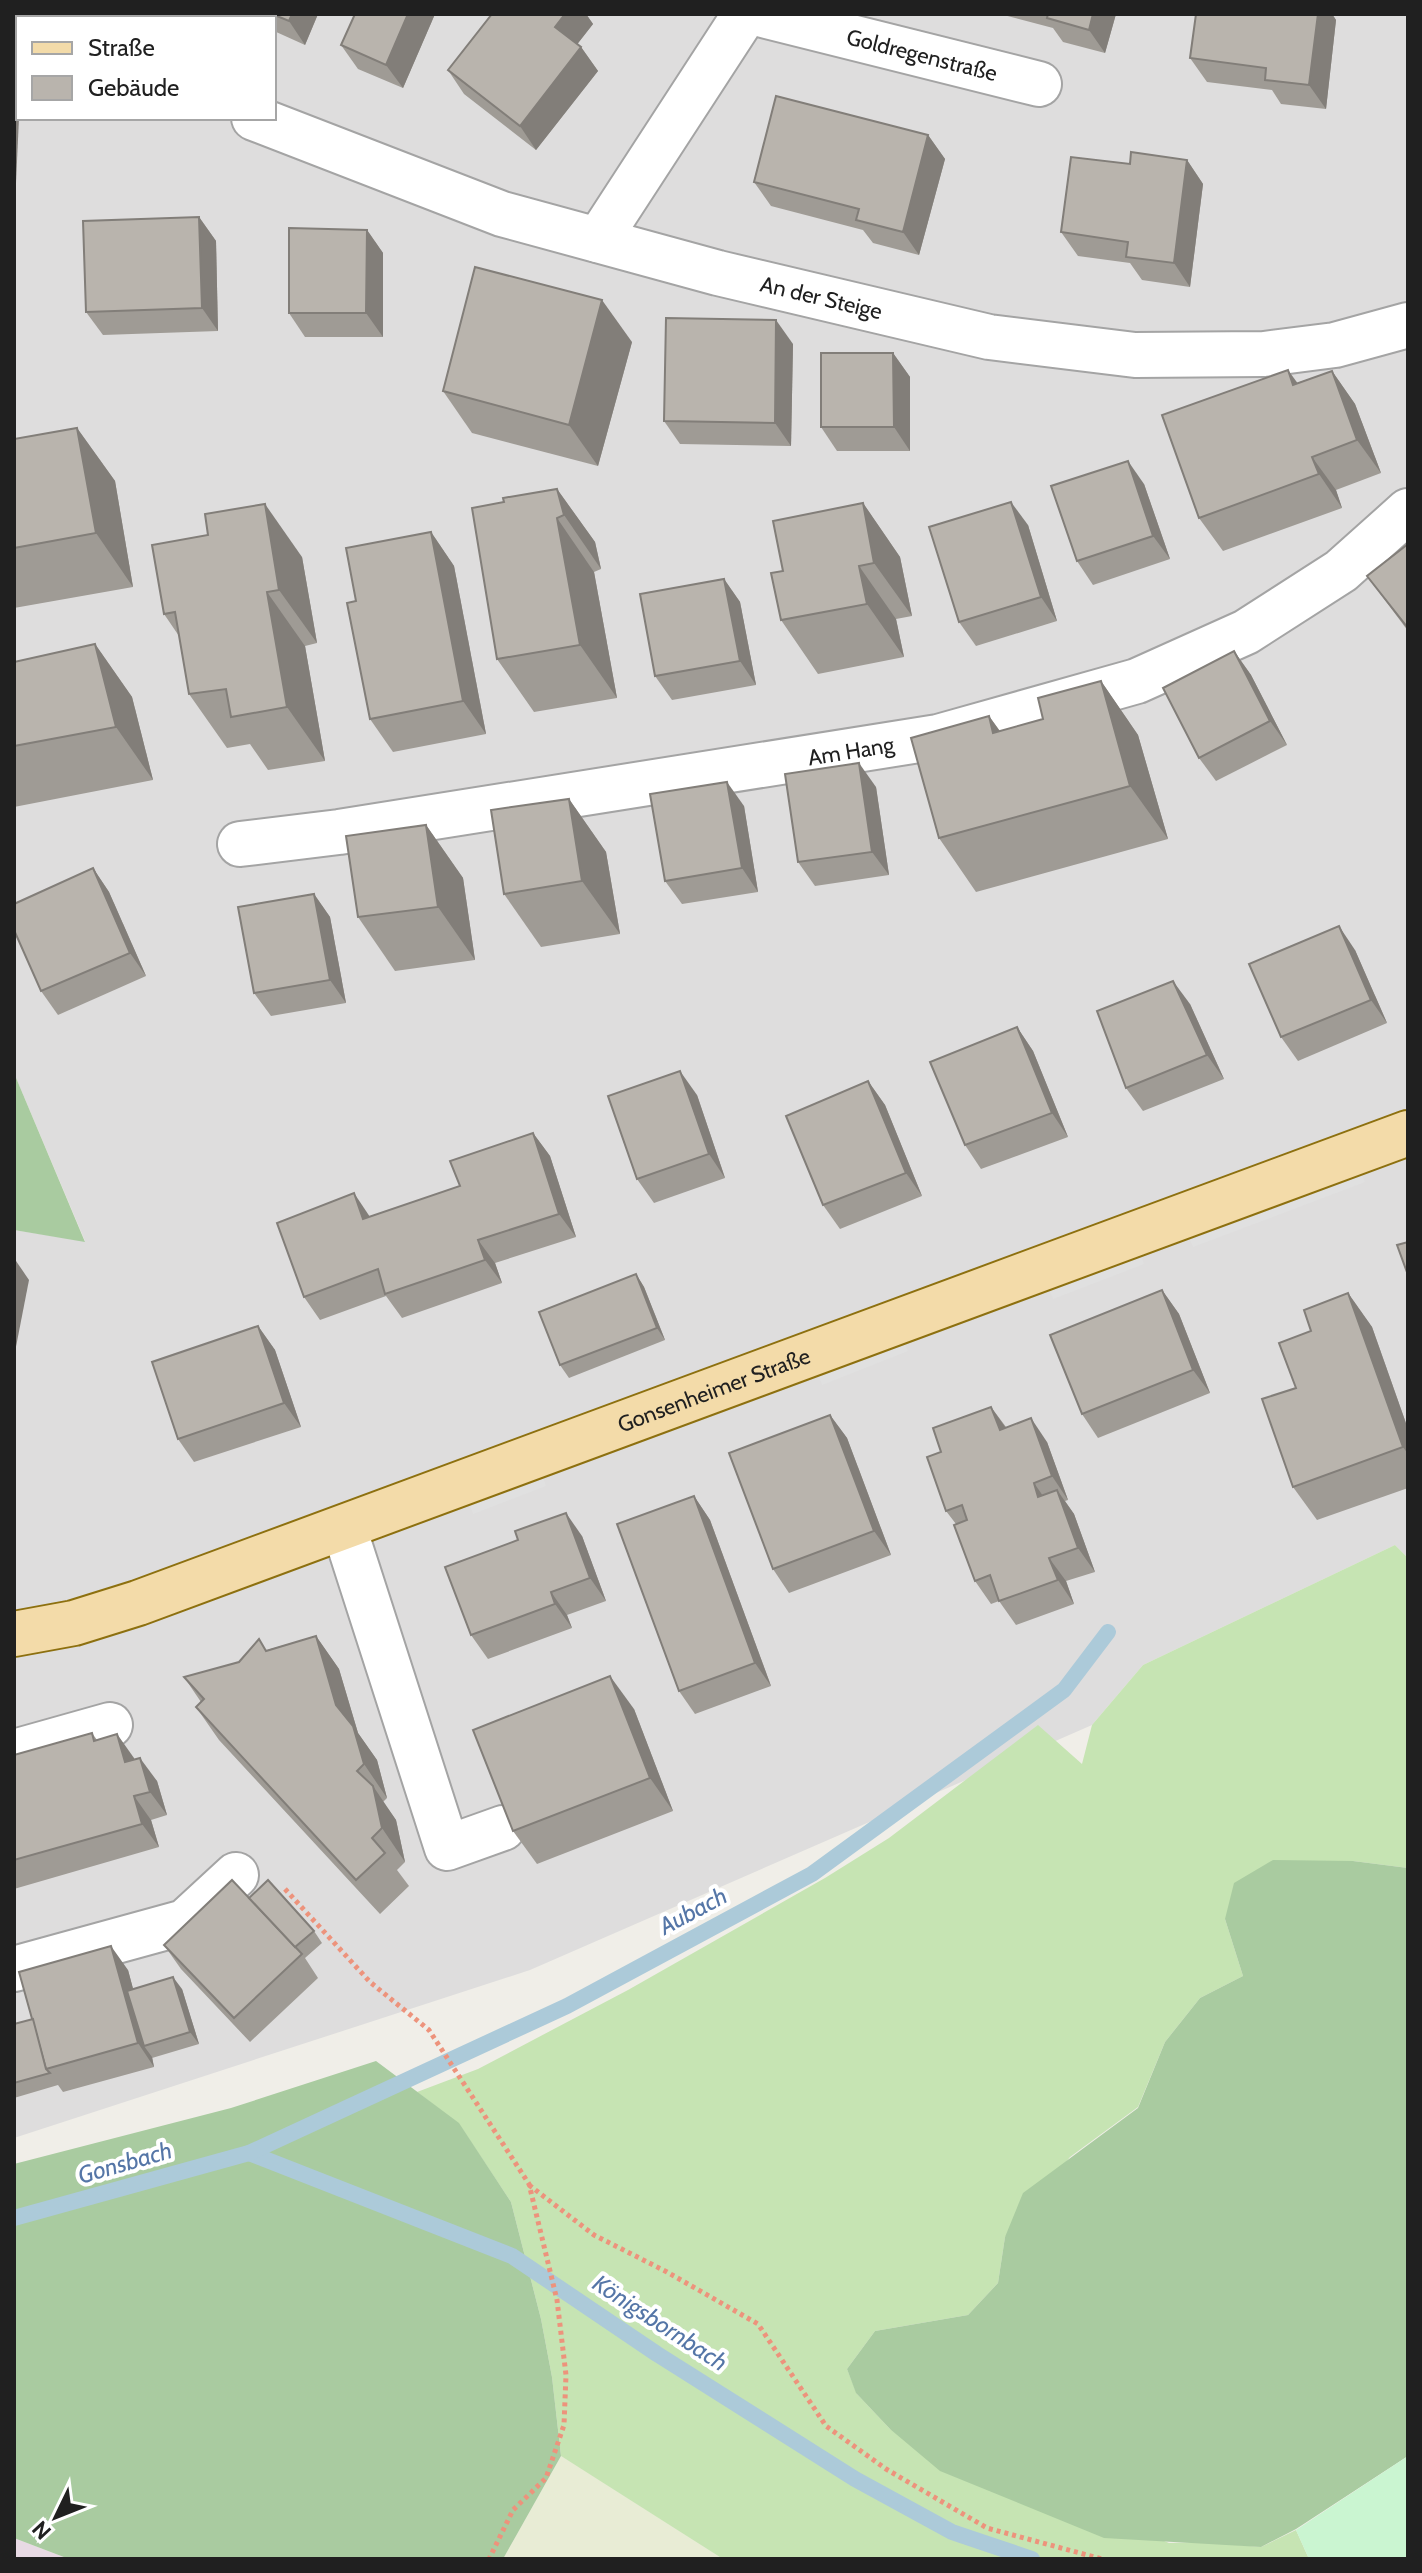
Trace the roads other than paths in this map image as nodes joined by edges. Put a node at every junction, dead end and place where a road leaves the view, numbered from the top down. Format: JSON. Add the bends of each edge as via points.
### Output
{"nodes":[{"id":1,"x":745,"y":14,"type":"edge"},
{"id":2,"x":759,"y":14,"type":"edge"},
{"id":3,"x":1039,"y":84,"type":"dead end"},
{"id":4,"x":259,"y":120,"type":"edge"},
{"id":5,"x":598,"y":240,"type":"junction"},
{"id":6,"x":1408,"y":325,"type":"edge"},
{"id":7,"x":1408,"y":511,"type":"edge"},
{"id":8,"x":240,"y":844,"type":"dead end"},
{"id":9,"x":1408,"y":1133,"type":"edge"},
{"id":10,"x":344,"y":1528,"type":"junction"},
{"id":11,"x":14,"y":1634,"type":"edge"},
{"id":12,"x":110,"y":1725,"type":"dead end"},
{"id":13,"x":14,"y":1752,"type":"edge"},
{"id":14,"x":503,"y":1828,"type":"edge"},
{"id":15,"x":236,"y":1875,"type":"road end"},
{"id":16,"x":14,"y":1969,"type":"edge"}],
"edges":[{"from":1,"to":5,"type":"street"},
{"from":2,"to":3,"type":"street","name":"Goldregenstraße"},
{"from":4,"to":5,"type":"street","name":"An der Steige","via":[[502,214]]},
{"from":5,"to":6,"type":"street","name":"An der Steige","via":[[989,337],[1135,355],[1264,354],[1335,345]]},
{"from":7,"to":8,"type":"street","name":"Am Hang","via":[[1341,571],[1246,632],[1122,685],[938,737]]},
{"from":9,"to":10,"type":"main road","name":"Gonsenheimer Straße"},
{"from":10,"to":11,"type":"main road","name":"Gonsenheimer Straße","via":[[125,1607]]},
{"from":10,"to":14,"type":"street","via":[[447,1848]]},
{"from":12,"to":13,"type":"street"},
{"from":15,"to":16,"type":"street","via":[[185,1922]]}]}
